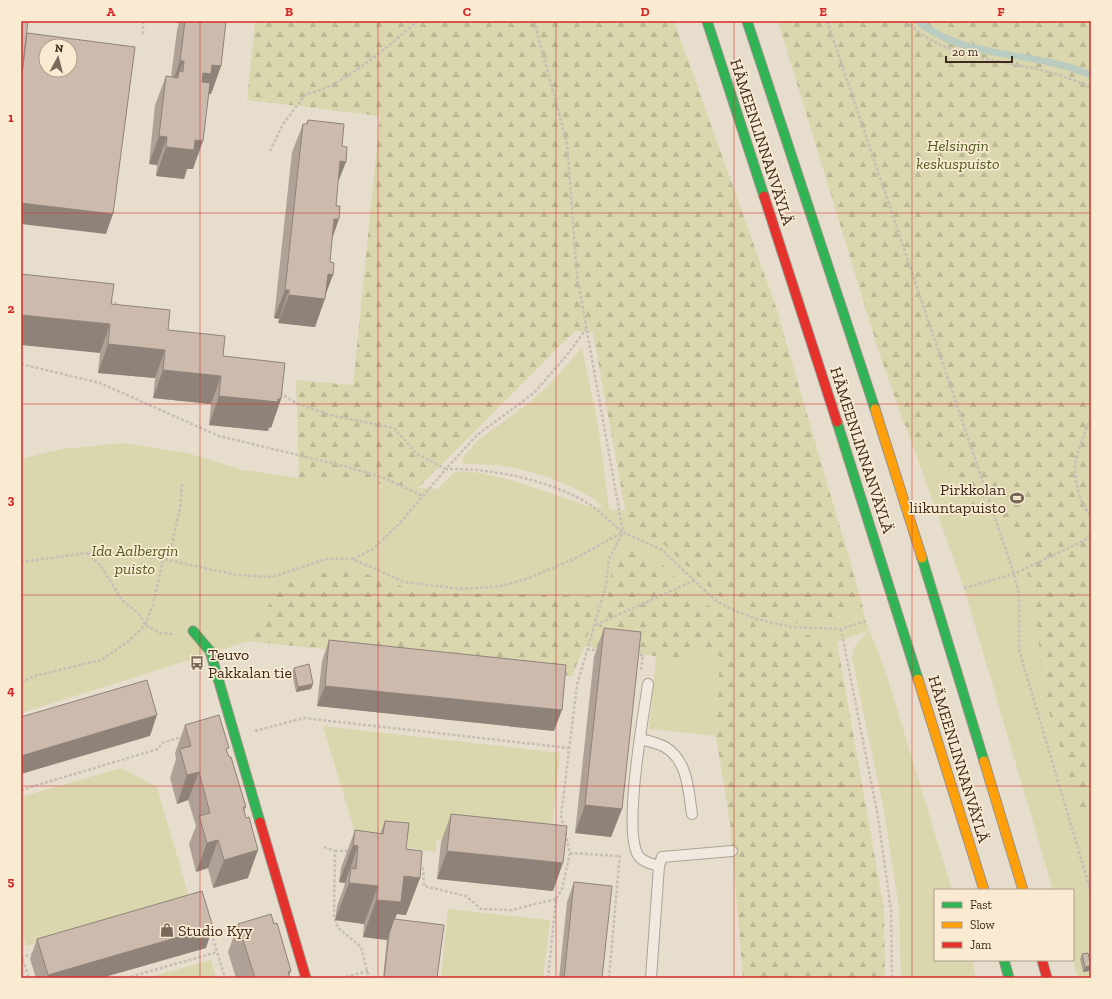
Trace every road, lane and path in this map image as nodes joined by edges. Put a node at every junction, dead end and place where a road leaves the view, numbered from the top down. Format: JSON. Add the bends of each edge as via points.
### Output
{"nodes":[{"id":1,"x":143,"y":21,"type":"edge"},
{"id":2,"x":418,"y":21,"type":"edge"},
{"id":3,"x":534,"y":21,"type":"edge"},
{"id":4,"x":706,"y":21,"type":"edge"},
{"id":5,"x":747,"y":21,"type":"edge"},
{"id":6,"x":826,"y":21,"type":"edge"},
{"id":7,"x":906,"y":21,"type":"edge"},
{"id":8,"x":143,"y":34,"type":"dead end"},
{"id":9,"x":1091,"y":87,"type":"edge"},
{"id":10,"x":270,"y":151,"type":"dead end"},
{"id":11,"x":109,"y":299,"type":"edge"},
{"id":12,"x":122,"y":307,"type":"edge"},
{"id":13,"x":586,"y":329,"type":"junction"},
{"id":14,"x":21,"y":364,"type":"edge"},
{"id":15,"x":277,"y":392,"type":"edge"},
{"id":16,"x":1091,"y":418,"type":"edge"},
{"id":17,"x":446,"y":469,"type":"junction"},
{"id":18,"x":182,"y":484,"type":"dead end"},
{"id":19,"x":423,"y":496,"type":"junction"},
{"id":20,"x":1091,"y":517,"type":"edge"},
{"id":21,"x":623,"y":532,"type":"junction"},
{"id":22,"x":1091,"y":533,"type":"edge"},
{"id":23,"x":87,"y":553,"type":"junction"},
{"id":24,"x":163,"y":559,"type":"junction"},
{"id":25,"x":353,"y":559,"type":"junction"},
{"id":26,"x":21,"y":562,"type":"edge"},
{"id":27,"x":1014,"y":574,"type":"junction"},
{"id":28,"x":695,"y":580,"type":"junction"},
{"id":29,"x":964,"y":588,"type":"dead end"},
{"id":30,"x":866,"y":621,"type":"dead end"},
{"id":31,"x":596,"y":624,"type":"junction"},
{"id":32,"x":145,"y":625,"type":"junction"},
{"id":33,"x":841,"y":630,"type":"junction"},
{"id":34,"x":193,"y":631,"type":"dead end"},
{"id":35,"x":168,"y":635,"type":"dead end"},
{"id":36,"x":21,"y":683,"type":"edge"},
{"id":37,"x":648,"y":684,"type":"dead end"},
{"id":38,"x":185,"y":736,"type":"dead end"},
{"id":39,"x":236,"y":736,"type":"junction"},
{"id":40,"x":641,"y":739,"type":"junction"},
{"id":41,"x":569,"y":748,"type":"junction"},
{"id":42,"x":21,"y":790,"type":"edge"},
{"id":43,"x":692,"y":814,"type":"dead end"},
{"id":44,"x":324,"y":847,"type":"dead end"},
{"id":45,"x":335,"y":851,"type":"junction"},
{"id":46,"x":353,"y":851,"type":"edge"},
{"id":47,"x":732,"y":851,"type":"dead end"},
{"id":48,"x":570,"y":853,"type":"junction"},
{"id":49,"x":619,"y":856,"type":"junction"},
{"id":50,"x":638,"y":856,"type":"junction"},
{"id":51,"x":417,"y":863,"type":"edge"},
{"id":52,"x":659,"y":866,"type":"junction"},
{"id":53,"x":984,"y":889,"type":"edge"},
{"id":54,"x":1023,"y":889,"type":"edge"},
{"id":55,"x":1091,"y":892,"type":"edge"},
{"id":56,"x":556,"y":899,"type":"junction"},
{"id":57,"x":210,"y":927,"type":"edge"},
{"id":58,"x":37,"y":952,"type":"edge"},
{"id":59,"x":218,"y":952,"type":"junction"},
{"id":60,"x":21,"y":956,"type":"edge"},
{"id":61,"x":1004,"y":961,"type":"edge"},
{"id":62,"x":1042,"y":961,"type":"edge"},
{"id":63,"x":368,"y":970,"type":"junction"},
{"id":64,"x":346,"y":977,"type":"edge"},
{"id":65,"x":28,"y":978,"type":"edge"},
{"id":66,"x":126,"y":978,"type":"edge"},
{"id":67,"x":225,"y":978,"type":"edge"},
{"id":68,"x":306,"y":978,"type":"edge"},
{"id":69,"x":369,"y":978,"type":"edge"},
{"id":70,"x":548,"y":978,"type":"edge"},
{"id":71,"x":609,"y":978,"type":"edge"},
{"id":72,"x":651,"y":978,"type":"edge"},
{"id":73,"x":892,"y":978,"type":"edge"},
{"id":74,"x":1009,"y":978,"type":"edge"},
{"id":75,"x":1047,"y":978,"type":"edge"}],
"edges":[{"from":1,"to":8,"type":"path"},
{"from":2,"to":10,"type":"path","via":[[368,62],[318,92],[306,94],[283,124]]},
{"from":3,"to":13,"type":"path","via":[[567,142],[577,275]]},
{"from":4,"to":53,"type":"main road","name":"HÄMEENLINNANVÄYLÄ","via":[[861,496]]},
{"from":5,"to":54,"type":"main road","name":"HÄMEENLINNANVÄYLÄ","via":[[911,520]]},
{"from":6,"to":27,"type":"path"},
{"from":7,"to":9,"type":"path","via":[[932,41],[960,53],[1045,71]]},
{"from":11,"to":12,"type":"path"},
{"from":13,"to":17,"type":"path","via":[[534,393],[477,435]]},
{"from":13,"to":21,"type":"path"},
{"from":14,"to":19,"type":"path","via":[[100,384],[219,436],[348,467],[384,478]]},
{"from":15,"to":17,"type":"path","via":[[296,403],[330,415],[394,428],[417,454]]},
{"from":16,"to":20,"type":"path","via":[[1075,467],[1077,485]]},
{"from":17,"to":19,"type":"path"},
{"from":17,"to":21,"type":"path","via":[[465,468],[503,474],[557,489],[589,504]]},
{"from":18,"to":24,"type":"path","via":[[180,508],[170,552]]},
{"from":19,"to":25,"type":"path","via":[[373,549]]},
{"from":21,"to":25,"type":"path","via":[[576,558],[530,578],[501,586],[462,589],[404,582]]},
{"from":21,"to":28,"type":"path","via":[[662,550]]},
{"from":21,"to":31,"type":"path","via":[[609,559],[606,585]]},
{"from":22,"to":27,"type":"path","via":[[1087,539]]},
{"from":23,"to":24,"type":"path","via":[[116,553]]},
{"from":23,"to":26,"type":"path"},
{"from":23,"to":32,"type":"path","via":[[101,566],[122,600],[140,616]]},
{"from":24,"to":25,"type":"path","via":[[237,575],[272,577],[326,559]]},
{"from":24,"to":32,"type":"path","via":[[153,605]]},
{"from":27,"to":29,"type":"path"},
{"from":27,"to":55,"type":"path","via":[[1019,594],[1019,650]]},
{"from":28,"to":31,"type":"path"},
{"from":28,"to":33,"type":"path","via":[[715,600],[756,619],[792,627]]},
{"from":30,"to":33,"type":"path"},
{"from":31,"to":41,"type":"path","via":[[577,685]]},
{"from":32,"to":35,"type":"path"},
{"from":32,"to":36,"type":"path","via":[[129,641],[100,660],[34,676]]},
{"from":33,"to":73,"type":"path","via":[[878,817],[892,910]]},
{"from":34,"to":39,"type":"main road","via":[[210,651]]},
{"from":37,"to":40,"type":"lane"},
{"from":38,"to":42,"type":"path","via":[[162,743],[158,750]]},
{"from":39,"to":41,"type":"path","via":[[304,718]]},
{"from":39,"to":68,"type":"main road"},
{"from":40,"to":43,"type":"lane","via":[[663,746],[677,756],[684,769]]},
{"from":40,"to":50,"type":"lane","via":[[632,831]]},
{"from":41,"to":48,"type":"path","via":[[561,816]]},
{"from":44,"to":45,"type":"path"},
{"from":45,"to":46,"type":"path"},
{"from":45,"to":63,"type":"path","via":[[334,916],[338,928],[361,947]]},
{"from":47,"to":52,"type":"lane","via":[[662,857]]},
{"from":48,"to":49,"type":"path"},
{"from":48,"to":56,"type":"path","via":[[562,889]]},
{"from":49,"to":50,"type":"path"},
{"from":49,"to":71,"type":"path"},
{"from":50,"to":52,"type":"lane","via":[[647,863]]},
{"from":51,"to":56,"type":"path","via":[[423,868],[424,886],[466,896],[481,909],[512,910]]},
{"from":52,"to":72,"type":"lane"},
{"from":56,"to":70,"type":"path"},
{"from":57,"to":59,"type":"path"},
{"from":58,"to":60,"type":"path"},
{"from":59,"to":66,"type":"path"},
{"from":59,"to":67,"type":"path"},
{"from":60,"to":65,"type":"path"},
{"from":61,"to":74,"type":"main road"},
{"from":62,"to":75,"type":"main road"},
{"from":63,"to":64,"type":"path"},
{"from":63,"to":69,"type":"path"}]}
